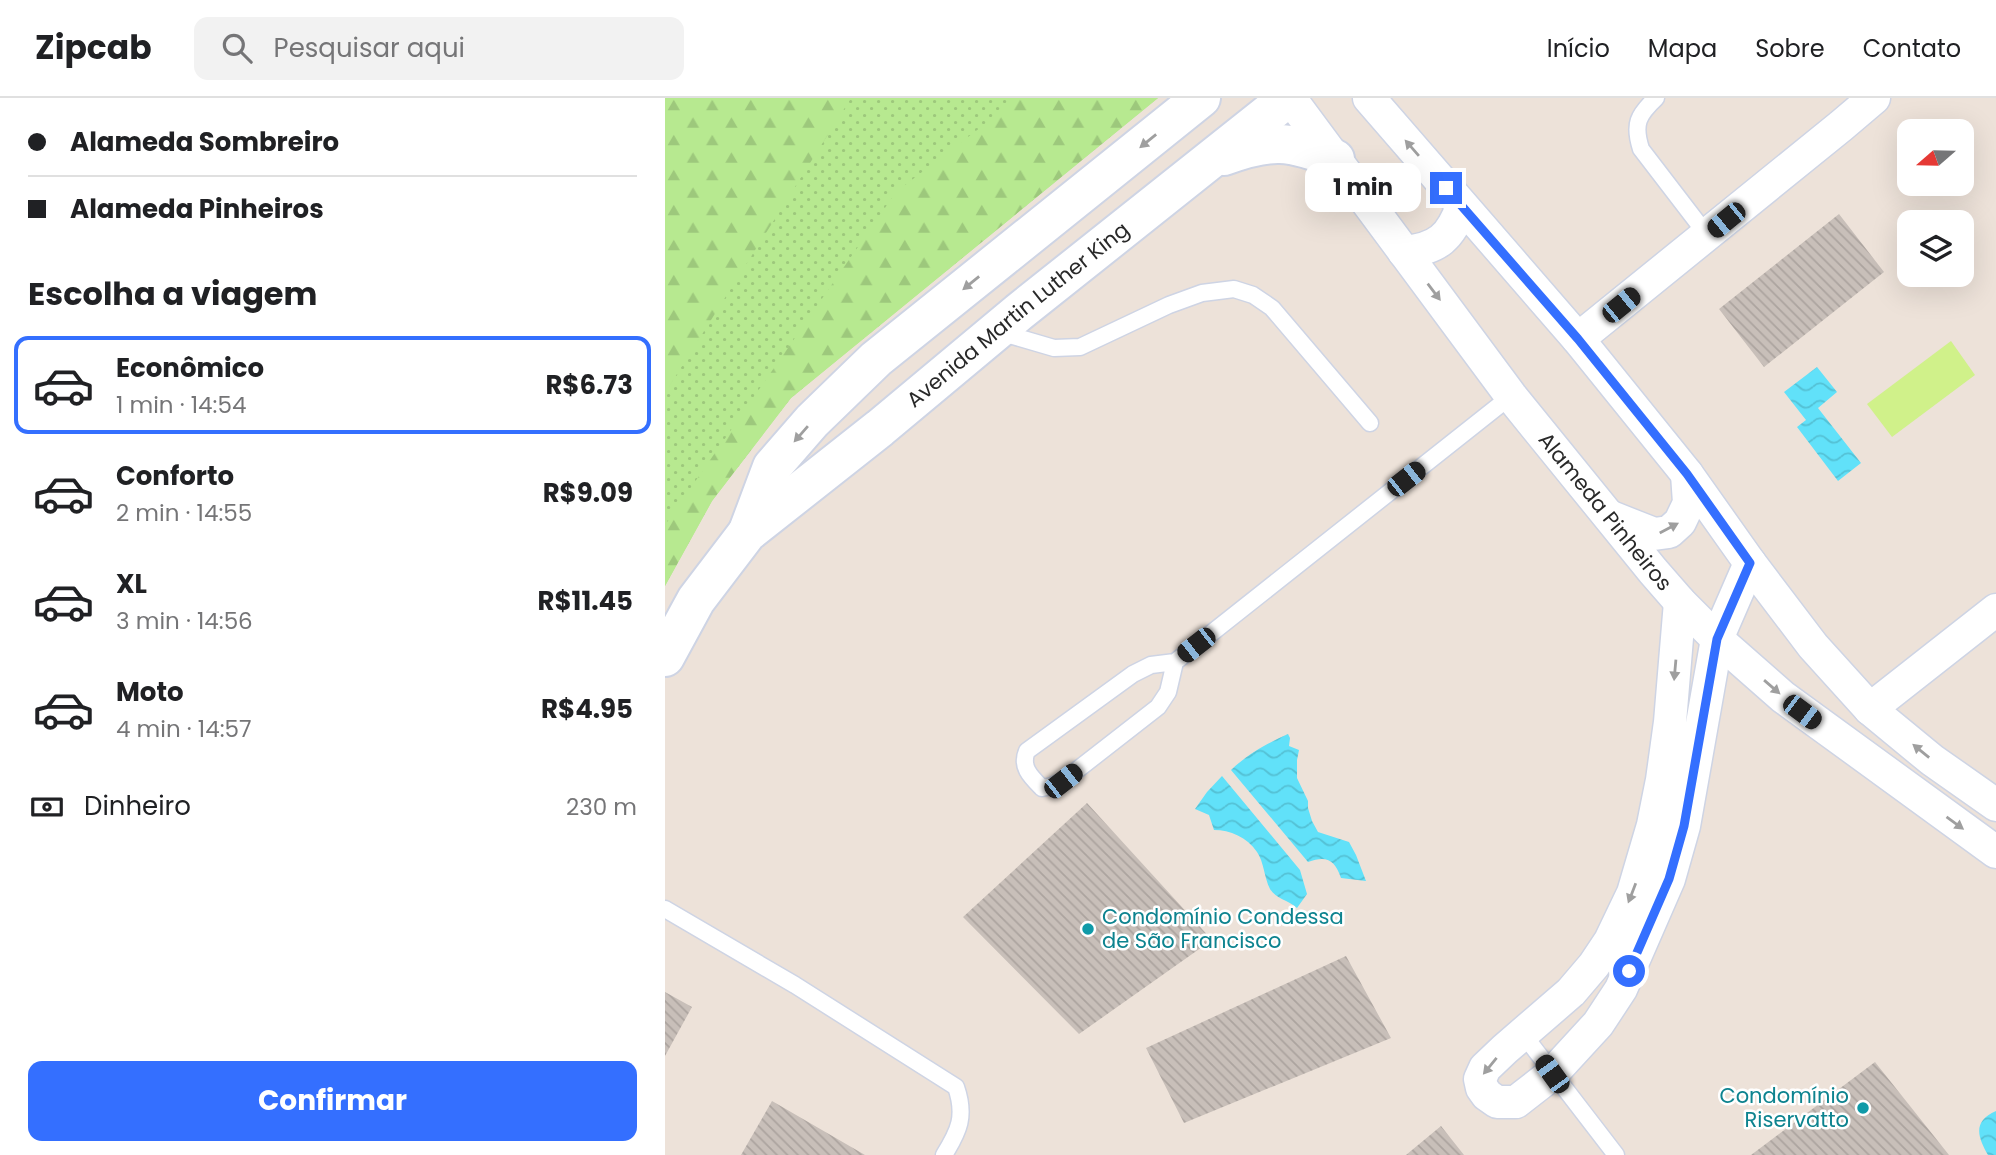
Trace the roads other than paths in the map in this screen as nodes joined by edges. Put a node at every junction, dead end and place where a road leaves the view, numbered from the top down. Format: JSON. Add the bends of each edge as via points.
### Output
{"nodes":[{"id":1,"x":1201,"y":98,"type":"edge"},
{"id":2,"x":1289,"y":98,"type":"edge"},
{"id":3,"x":1369,"y":98,"type":"edge"},
{"id":4,"x":1656,"y":98,"type":"edge"},
{"id":5,"x":1874,"y":98,"type":"edge"},
{"id":6,"x":1335,"y":159,"type":"junction"},
{"id":7,"x":1209,"y":161,"type":"junction"},
{"id":8,"x":1462,"y":206,"type":"junction"},
{"id":9,"x":1707,"y":235,"type":"junction"},
{"id":10,"x":1404,"y":252,"type":"junction"},
{"id":11,"x":997,"y":331,"type":"junction"},
{"id":12,"x":1578,"y":339,"type":"junction"},
{"id":13,"x":857,"y":376,"type":"junction"},
{"id":14,"x":1511,"y":396,"type":"junction"},
{"id":15,"x":906,"y":406,"type":"junction"},
{"id":16,"x":1370,"y":423,"type":"dead end"},
{"id":17,"x":1687,"y":474,"type":"junction"},
{"id":18,"x":1610,"y":517,"type":"junction"},
{"id":19,"x":747,"y":533,"type":"junction"},
{"id":20,"x":1750,"y":563,"type":"junction"},
{"id":21,"x":1680,"y":602,"type":"junction"},
{"id":22,"x":1996,"y":610,"type":"edge"},
{"id":23,"x":1717,"y":639,"type":"junction"},
{"id":24,"x":665,"y":657,"type":"edge"},
{"id":25,"x":1175,"y":662,"type":"junction"},
{"id":26,"x":1870,"y":709,"type":"junction"},
{"id":27,"x":1996,"y":805,"type":"edge"},
{"id":28,"x":1996,"y":852,"type":"edge"},
{"id":29,"x":665,"y":909,"type":"edge"},
{"id":30,"x":1571,"y":992,"type":"junction"},
{"id":31,"x":1598,"y":1024,"type":"junction"},
{"id":32,"x":1523,"y":1034,"type":"junction"},
{"id":33,"x":1552,"y":1074,"type":"junction"},
{"id":34,"x":944,"y":1155,"type":"edge"},
{"id":35,"x":1616,"y":1155,"type":"edge"}],
"edges":[{"from":1,"to":13,"type":"main road","name":"Avenida Martin Luther King","one_way":true},
{"from":2,"to":6,"type":"street","name":"Alameda Pinheiros"},
{"from":2,"to":7,"type":"main road","name":"Avenida Martin Luther King"},
{"from":8,"to":3,"type":"street","one_way":true},
{"from":4,"to":9,"type":"lane","via":[[1640,112],[1636,134],[1641,149]]},
{"from":5,"to":9,"type":"street"},
{"from":6,"to":7,"type":"main road","via":[[1308,147],[1267,144]]},
{"from":6,"to":10,"type":"street","name":"Alameda Pinheiros"},
{"from":7,"to":11,"type":"main road","name":"Avenida Martin Luther King"},
{"from":8,"to":10,"type":"street","via":[[1442,241]]},
{"from":8,"to":12,"type":"street"},
{"from":9,"to":12,"type":"street"},
{"from":10,"to":14,"type":"street","name":"Alameda Pinheiros","one_way":true},
{"from":11,"to":15,"type":"main road","name":"Avenida Martin Luther King"},
{"from":11,"to":16,"type":"lane","via":[[1054,348],[1080,346],[1169,305],[1202,293],[1234,289],[1272,308]]},
{"from":12,"to":17,"type":"street"},
{"from":13,"to":15,"type":"main road","via":[[849,400],[858,417],[878,417]]},
{"from":13,"to":19,"type":"main road","name":"Avenida Martin Luther King","one_way":true,"via":[[772,467]]},
{"from":14,"to":18,"type":"street","name":"Alameda Pinheiros"},
{"from":14,"to":25,"type":"lane"},
{"from":15,"to":19,"type":"main road","name":"Avenida Martin Luther King"},
{"from":18,"to":17,"type":"street","one_way":true,"via":[[1654,534],[1669,531],[1680,522],[1689,503]]},
{"from":17,"to":20,"type":"street"},
{"from":18,"to":21,"type":"street","name":"Alameda Pinheiros"},
{"from":19,"to":24,"type":"main road","name":"Avenida Martin Luther King","via":[[696,600]]},
{"from":20,"to":23,"type":"street"},
{"from":20,"to":26,"type":"street","via":[[1813,646]]},
{"from":21,"to":23,"type":"street","name":"Alameda Pinheiros"},
{"from":21,"to":30,"type":"street","one_way":true,"via":[[1662,780],[1643,859],[1610,941]]},
{"from":22,"to":26,"type":"street"},
{"from":23,"to":28,"type":"street","name":"Alameda Pinheiros","one_way":true,"via":[[1783,697]]},
{"from":23,"to":31,"type":"street","via":[[1684,826],[1669,879],[1621,989]]},
{"from":25,"to":25,"type":"lane","via":[[1151,665],[1133,674],[1027,751],[1024,764],[1035,781],[1042,788],[1063,781],[1158,707],[1168,692]]},
{"from":27,"to":26,"type":"street","one_way":true},
{"from":29,"to":34,"type":"lane","via":[[956,1087],[961,1103],[959,1131]]},
{"from":30,"to":31,"type":"street"},
{"from":30,"to":32,"type":"street"},
{"from":31,"to":33,"type":"street"},
{"from":32,"to":33,"type":"lane"},
{"from":32,"to":33,"type":"street","one_way":true,"via":[[1485,1068],[1481,1079],[1487,1095],[1497,1102],[1516,1102]]},
{"from":33,"to":35,"type":"lane"}]}
